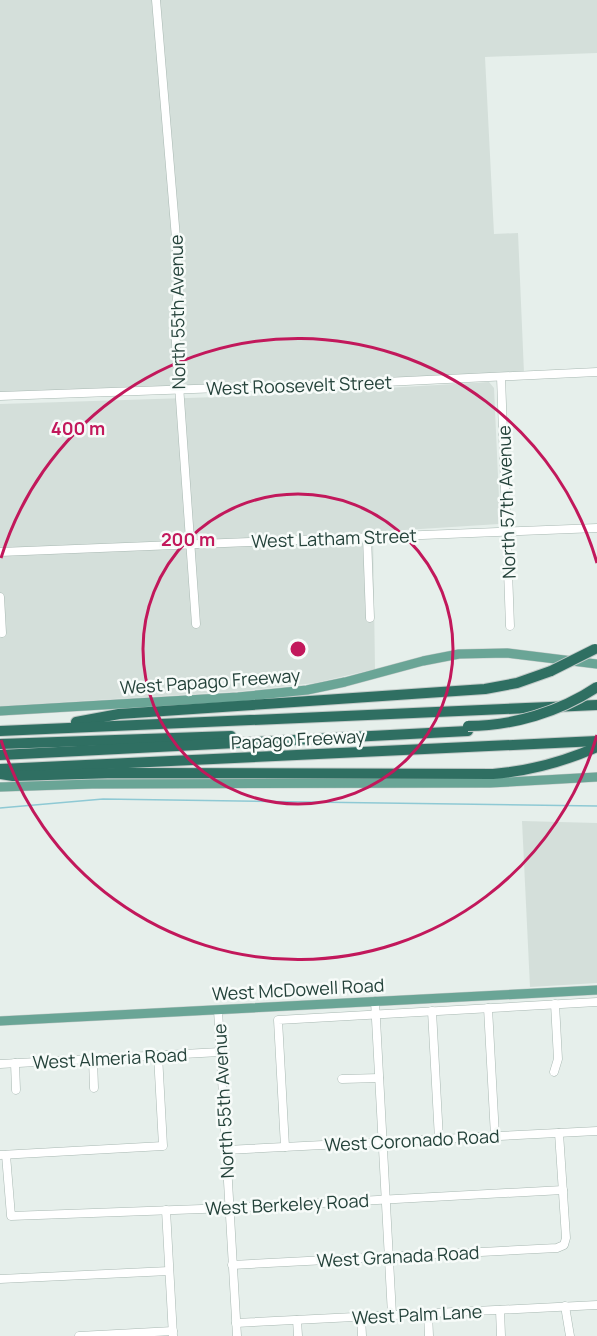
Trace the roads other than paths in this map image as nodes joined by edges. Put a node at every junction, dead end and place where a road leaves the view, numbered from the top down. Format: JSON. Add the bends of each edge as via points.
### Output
{"nodes":[{"id":1,"x":156,"y":0,"type":"edge"},
{"id":2,"x":597,"y":372,"type":"edge"},
{"id":3,"x":501,"y":377,"type":"junction"},
{"id":4,"x":178,"y":390,"type":"junction"},
{"id":5,"x":0,"y":396,"type":"edge"},
{"id":6,"x":597,"y":528,"type":"edge"},
{"id":7,"x":507,"y":532,"type":"junction"},
{"id":8,"x":367,"y":537,"type":"junction"},
{"id":9,"x":190,"y":544,"type":"junction"},
{"id":10,"x":0,"y":552,"type":"edge"},
{"id":11,"x":0,"y":597,"type":"edge"},
{"id":12,"x":370,"y":618,"type":"dead end"},
{"id":13,"x":196,"y":624,"type":"dead end"},
{"id":14,"x":510,"y":626,"type":"dead end"},
{"id":15,"x":2,"y":633,"type":"dead end"},
{"id":16,"x":596,"y":648,"type":"edge"},
{"id":17,"x":597,"y":664,"type":"edge"},
{"id":18,"x":597,"y":687,"type":"edge"},
{"id":19,"x":597,"y":693,"type":"edge"},
{"id":20,"x":597,"y":705,"type":"edge"},
{"id":21,"x":0,"y":711,"type":"edge"},
{"id":22,"x":37,"y":729,"type":"junction"},
{"id":23,"x":468,"y":729,"type":"junction"},
{"id":24,"x":0,"y":731,"type":"edge"},
{"id":25,"x":597,"y":741,"type":"edge"},
{"id":26,"x":0,"y":744,"type":"edge"},
{"id":27,"x":597,"y":747,"type":"edge"},
{"id":28,"x":465,"y":748,"type":"junction"},
{"id":29,"x":0,"y":755,"type":"edge"},
{"id":30,"x":0,"y":769,"type":"edge"},
{"id":31,"x":0,"y":774,"type":"edge"},
{"id":32,"x":597,"y":777,"type":"edge"},
{"id":33,"x":0,"y":787,"type":"edge"},
{"id":34,"x":597,"y":990,"type":"edge"},
{"id":35,"x":375,"y":1001,"type":"junction"},
{"id":36,"x":597,"y":1002,"type":"edge"},
{"id":37,"x":555,"y":1004,"type":"junction"},
{"id":38,"x":488,"y":1008,"type":"junction"},
{"id":39,"x":218,"y":1010,"type":"junction"},
{"id":40,"x":432,"y":1011,"type":"junction"},
{"id":41,"x":376,"y":1014,"type":"junction"},
{"id":42,"x":0,"y":1021,"type":"edge"},
{"id":43,"x":220,"y":1052,"type":"junction"},
{"id":44,"x":158,"y":1055,"type":"junction"},
{"id":45,"x":93,"y":1059,"type":"junction"},
{"id":46,"x":15,"y":1063,"type":"junction"},
{"id":47,"x":0,"y":1064,"type":"edge"},
{"id":48,"x":554,"y":1072,"type":"dead end"},
{"id":49,"x":379,"y":1077,"type":"junction"},
{"id":50,"x":342,"y":1079,"type":"dead end"},
{"id":51,"x":94,"y":1088,"type":"dead end"},
{"id":52,"x":16,"y":1090,"type":"dead end"},
{"id":53,"x":597,"y":1131,"type":"edge"},
{"id":54,"x":560,"y":1133,"type":"junction"},
{"id":55,"x":495,"y":1136,"type":"junction"},
{"id":56,"x":439,"y":1139,"type":"junction"},
{"id":57,"x":382,"y":1142,"type":"junction"},
{"id":58,"x":285,"y":1147,"type":"junction"},
{"id":59,"x":226,"y":1150,"type":"junction"},
{"id":60,"x":3,"y":1155,"type":"edge"},
{"id":61,"x":563,"y":1190,"type":"junction"},
{"id":62,"x":386,"y":1198,"type":"junction"},
{"id":63,"x":229,"y":1208,"type":"junction"},
{"id":64,"x":166,"y":1210,"type":"junction"},
{"id":65,"x":389,"y":1256,"type":"junction"},
{"id":66,"x":232,"y":1265,"type":"junction"},
{"id":67,"x":169,"y":1271,"type":"junction"},
{"id":68,"x":0,"y":1279,"type":"edge"},
{"id":69,"x":597,"y":1305,"type":"edge"},
{"id":70,"x":565,"y":1306,"type":"junction"},
{"id":71,"x":500,"y":1310,"type":"junction"},
{"id":72,"x":428,"y":1313,"type":"junction"},
{"id":73,"x":392,"y":1315,"type":"junction"},
{"id":74,"x":361,"y":1317,"type":"junction"},
{"id":75,"x":297,"y":1320,"type":"junction"},
{"id":76,"x":236,"y":1323,"type":"junction"},
{"id":77,"x":173,"y":1334,"type":"edge"},
{"id":78,"x":79,"y":1336,"type":"edge"},
{"id":79,"x":237,"y":1336,"type":"edge"},
{"id":80,"x":298,"y":1336,"type":"edge"},
{"id":81,"x":362,"y":1336,"type":"edge"},
{"id":82,"x":429,"y":1336,"type":"edge"},
{"id":83,"x":501,"y":1336,"type":"edge"},
{"id":84,"x":570,"y":1336,"type":"edge"}],
"edges":[{"from":1,"to":4,"type":"street","name":"North 55th Avenue","via":[[177,250]]},
{"from":2,"to":3,"type":"street","name":"West Roosevelt Street"},
{"from":3,"to":4,"type":"street","name":"West Roosevelt Street"},
{"from":3,"to":7,"type":"street","name":"North 57th Avenue"},
{"from":4,"to":5,"type":"street","name":"West Roosevelt Street"},
{"from":4,"to":9,"type":"street","name":"North 55th Avenue"},
{"from":6,"to":7,"type":"street","name":"West Latham Street"},
{"from":7,"to":8,"type":"street","name":"West Latham Street"},
{"from":7,"to":14,"type":"street","name":"North 57th Avenue"},
{"from":8,"to":9,"type":"street","name":"West Latham Street"},
{"from":8,"to":12,"type":"street"},
{"from":9,"to":10,"type":"street","name":"West Latham Street"},
{"from":9,"to":13,"type":"street","name":"North 55th Avenue"},
{"from":11,"to":15,"type":"street"},
{"from":16,"to":22,"type":"highway","bridge":true,"via":[[551,671],[485,689],[119,714]]},
{"from":17,"to":21,"type":"main road","name":"West Papago Freeway","via":[[476,653],[440,657],[308,690]]},
{"from":18,"to":23,"type":"highway","bridge":true,"via":[[537,715]]},
{"from":19,"to":23,"type":"highway","bridge":true,"via":[[539,720],[509,727]]},
{"from":20,"to":22,"type":"highway","name":"Papago Freeway"},
{"from":22,"to":24,"type":"highway","name":"Papago Freeway"},
{"from":23,"to":26,"type":"highway"},
{"from":23,"to":29,"type":"highway"},
{"from":25,"to":28,"type":"highway","name":"Papago Freeway"},
{"from":27,"to":28,"type":"highway"},
{"from":27,"to":31,"type":"highway","via":[[556,763],[493,774]]},
{"from":28,"to":30,"type":"highway","name":"Papago Freeway"},
{"from":32,"to":33,"type":"main road","via":[[490,783],[92,783]]},
{"from":34,"to":35,"type":"main road","name":"West McDowell Road"},
{"from":35,"to":39,"type":"main road","name":"West McDowell Road"},
{"from":35,"to":41,"type":"street"},
{"from":36,"to":37,"type":"street","name":"West McDowell Road"},
{"from":37,"to":38,"type":"street","name":"West McDowell Road"},
{"from":37,"to":48,"type":"street","via":[[558,1059]]},
{"from":38,"to":40,"type":"street","name":"West McDowell Road"},
{"from":38,"to":55,"type":"street"},
{"from":39,"to":42,"type":"main road","name":"West McDowell Road"},
{"from":39,"to":43,"type":"street","name":"North 55th Avenue"},
{"from":40,"to":41,"type":"street","name":"West McDowell Road"},
{"from":40,"to":56,"type":"street"},
{"from":41,"to":49,"type":"street"},
{"from":41,"to":58,"type":"street","name":"West McDowell Road","via":[[278,1020]]},
{"from":43,"to":44,"type":"street","name":"West Almeria Road"},
{"from":43,"to":59,"type":"street","name":"North 55th Avenue"},
{"from":44,"to":45,"type":"street","name":"West Almeria Road"},
{"from":44,"to":60,"type":"street","via":[[163,1146]]},
{"from":45,"to":46,"type":"street","name":"West Almeria Road"},
{"from":45,"to":51,"type":"street"},
{"from":46,"to":47,"type":"street","name":"West Almeria Road"},
{"from":46,"to":52,"type":"street"},
{"from":49,"to":50,"type":"street"},
{"from":49,"to":57,"type":"street"},
{"from":53,"to":54,"type":"street","name":"West Coronado Road"},
{"from":54,"to":55,"type":"street","name":"West Coronado Road"},
{"from":54,"to":61,"type":"street"},
{"from":55,"to":56,"type":"street","name":"West Coronado Road"},
{"from":56,"to":57,"type":"street","name":"West Coronado Road"},
{"from":57,"to":58,"type":"street","name":"West Coronado Road"},
{"from":57,"to":62,"type":"street"},
{"from":58,"to":59,"type":"street","name":"West Coronado Road"},
{"from":59,"to":63,"type":"street","name":"North 55th Avenue"},
{"from":60,"to":64,"type":"street","name":"West Berkeley Road","via":[[11,1216]]},
{"from":61,"to":62,"type":"street","name":"West Berkeley Road"},
{"from":61,"to":65,"type":"street","name":"West Granada Road","via":[[566,1238],[564,1245],[557,1248]]},
{"from":62,"to":63,"type":"street","name":"West Berkeley Road"},
{"from":62,"to":65,"type":"street"},
{"from":63,"to":64,"type":"street","name":"West Berkeley Road"},
{"from":63,"to":66,"type":"street","name":"North 55th Avenue"},
{"from":64,"to":67,"type":"street"},
{"from":65,"to":66,"type":"street","name":"West Granada Road"},
{"from":65,"to":73,"type":"street"},
{"from":66,"to":76,"type":"street","name":"North 55th Avenue"},
{"from":67,"to":68,"type":"street"},
{"from":67,"to":77,"type":"street"},
{"from":69,"to":70,"type":"street","name":"West Palm Lane"},
{"from":70,"to":71,"type":"street","name":"West Palm Lane"},
{"from":70,"to":84,"type":"street"},
{"from":71,"to":72,"type":"street","name":"West Palm Lane"},
{"from":71,"to":83,"type":"street"},
{"from":72,"to":73,"type":"street","name":"West Palm Lane"},
{"from":72,"to":82,"type":"street"},
{"from":73,"to":74,"type":"street","name":"West Palm Lane"},
{"from":74,"to":75,"type":"street","name":"West Palm Lane"},
{"from":74,"to":81,"type":"street"},
{"from":75,"to":76,"type":"street","name":"West Palm Lane"},
{"from":75,"to":80,"type":"street"},
{"from":76,"to":79,"type":"street","name":"North 55th Avenue"},
{"from":77,"to":78,"type":"street"}]}
